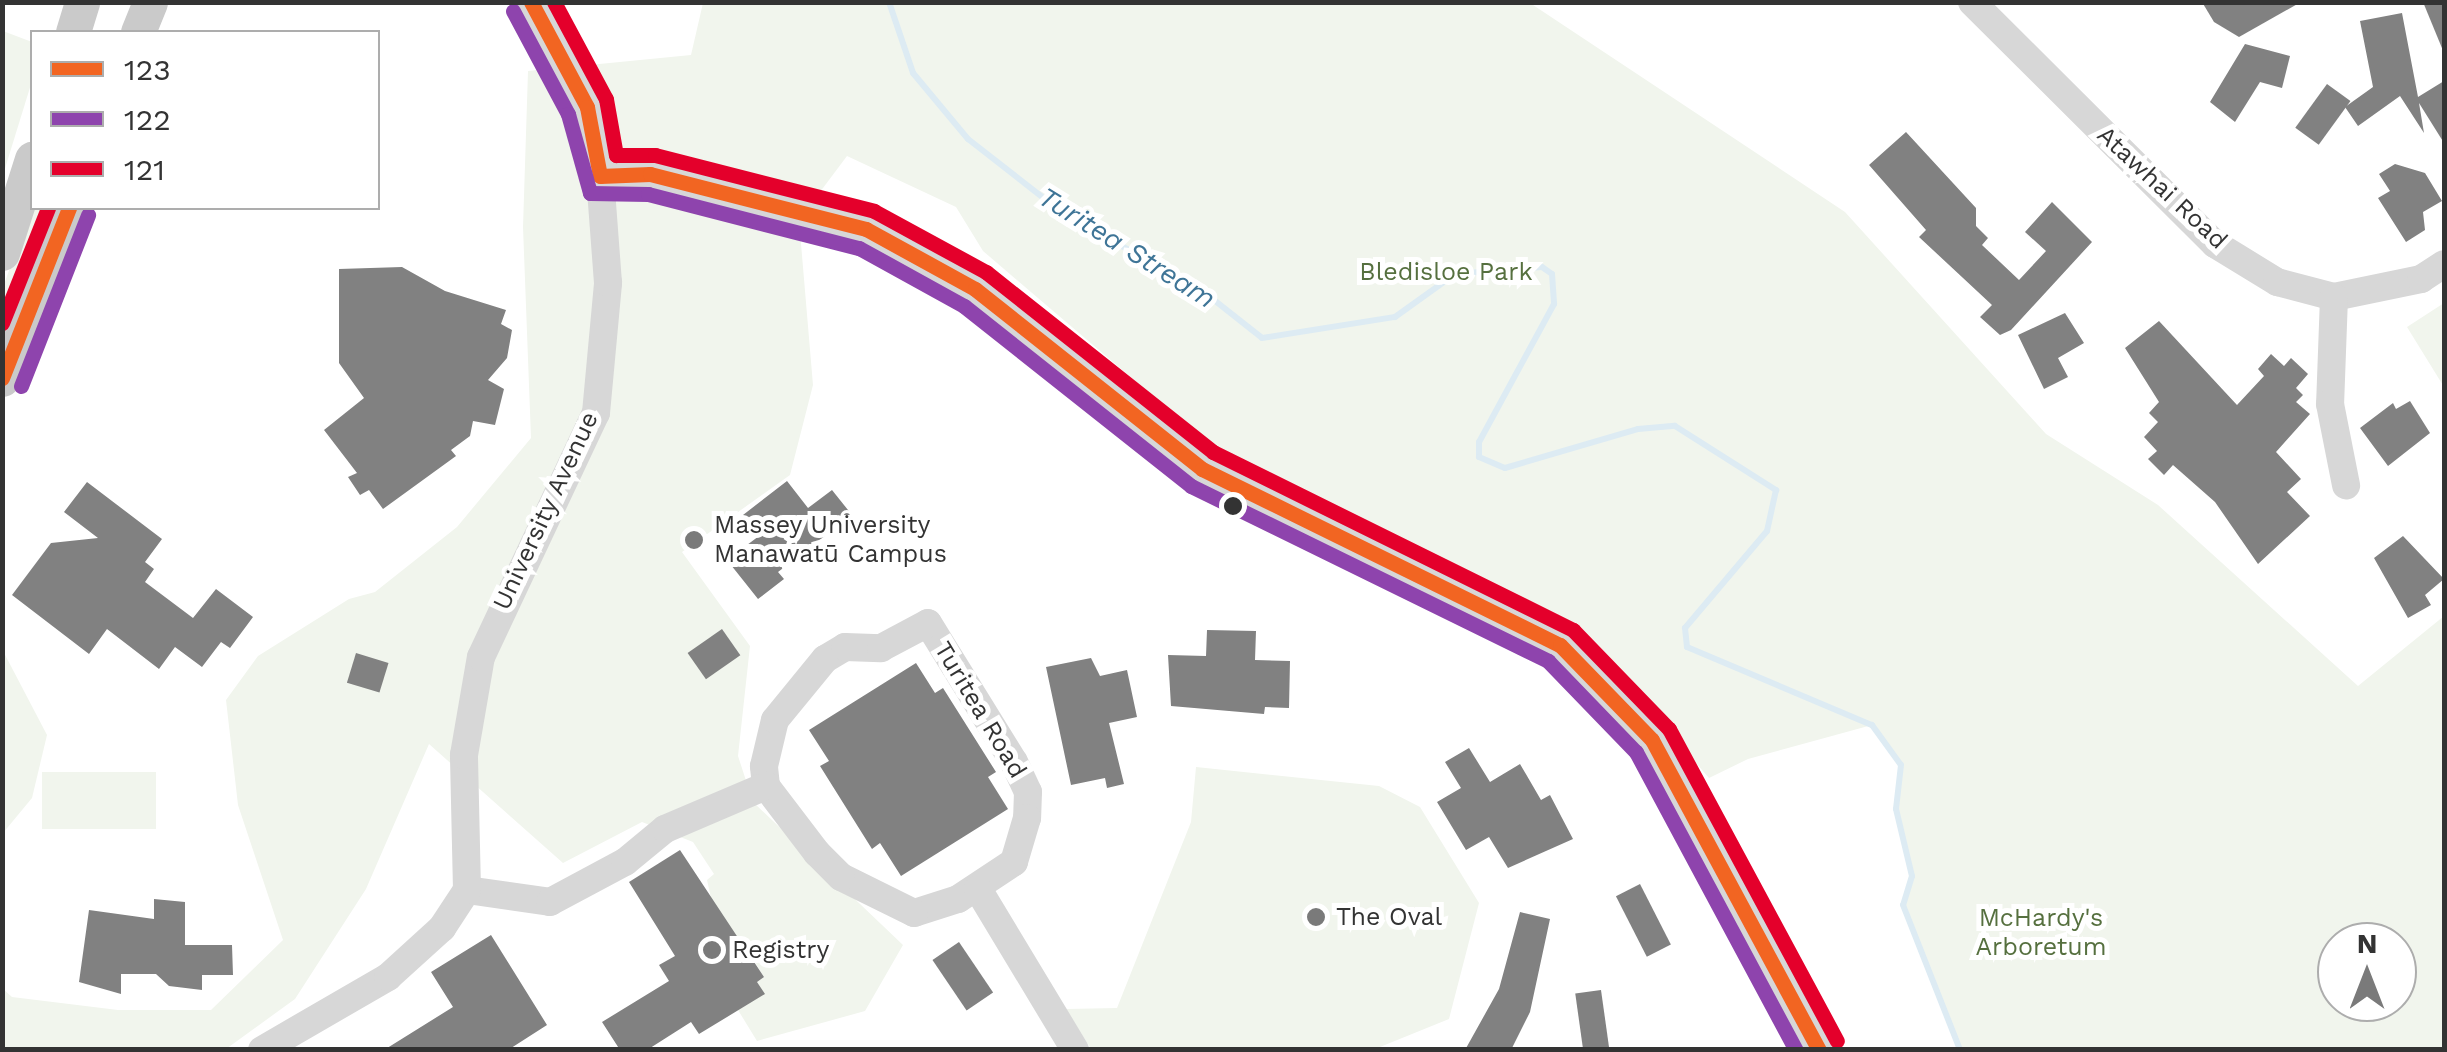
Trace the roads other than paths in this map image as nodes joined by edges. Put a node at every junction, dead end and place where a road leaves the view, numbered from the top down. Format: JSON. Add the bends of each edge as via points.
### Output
{"nodes":[{"id":1,"x":82,"y":2,"type":"edge"},
{"id":2,"x":150,"y":2,"type":"edge"},
{"id":3,"x":531,"y":2,"type":"edge"},
{"id":4,"x":1972,"y":2,"type":"edge"},
{"id":5,"x":74,"y":30,"type":"edge"},
{"id":6,"x":139,"y":30,"type":"edge"},
{"id":7,"x":30,"y":165,"type":"edge"},
{"id":8,"x":600,"y":176,"type":"junction"},
{"id":9,"x":68,"y":210,"type":"edge"},
{"id":10,"x":2,"y":253,"type":"edge"},
{"id":11,"x":2444,"y":264,"type":"edge"},
{"id":12,"x":2334,"y":297,"type":"junction"},
{"id":13,"x":2,"y":379,"type":"edge"},
{"id":14,"x":2346,"y":486,"type":"dead end"},
{"id":15,"x":766,"y":786,"type":"junction"},
{"id":16,"x":978,"y":888,"type":"junction"},
{"id":17,"x":467,"y":890,"type":"junction"},
{"id":18,"x":262,"y":1050,"type":"edge"},
{"id":19,"x":1075,"y":1050,"type":"edge"},
{"id":20,"x":1818,"y":1050,"type":"edge"}],
"edges":[{"from":1,"to":5,"type":"main road"},
{"from":2,"to":6,"type":"main road"},
{"from":3,"to":8,"type":"street","name":"University Avenue","via":[[587,107]]},
{"from":4,"to":12,"type":"street","name":"Atawhai Road","via":[[2215,244],[2277,282]]},
{"from":7,"to":10,"type":"main road"},
{"from":8,"to":17,"type":"street","name":"University Avenue","via":[[608,283],[596,413],[480,657],[464,756]]},
{"from":8,"to":20,"type":"street","via":[[650,174],[866,229],[975,289],[1202,470],[1560,645],[1652,740]]},
{"from":9,"to":13,"type":"main road"},
{"from":11,"to":12,"type":"street","name":"Atawhai Road","via":[[2421,279]]},
{"from":12,"to":14,"type":"street","via":[[2330,404]]},
{"from":15,"to":16,"type":"street","name":"Turitea Road","via":[[842,877],[895,907],[938,909]]},
{"from":15,"to":16,"type":"street","name":"Turitea Road","via":[[774,720],[825,659],[846,647],[881,648],[928,624],[1028,792],[1014,862]]},
{"from":15,"to":17,"type":"street","via":[[665,829],[625,862],[550,902]]},
{"from":16,"to":19,"type":"street"},
{"from":17,"to":18,"type":"street","via":[[442,928],[388,977]]}]}
